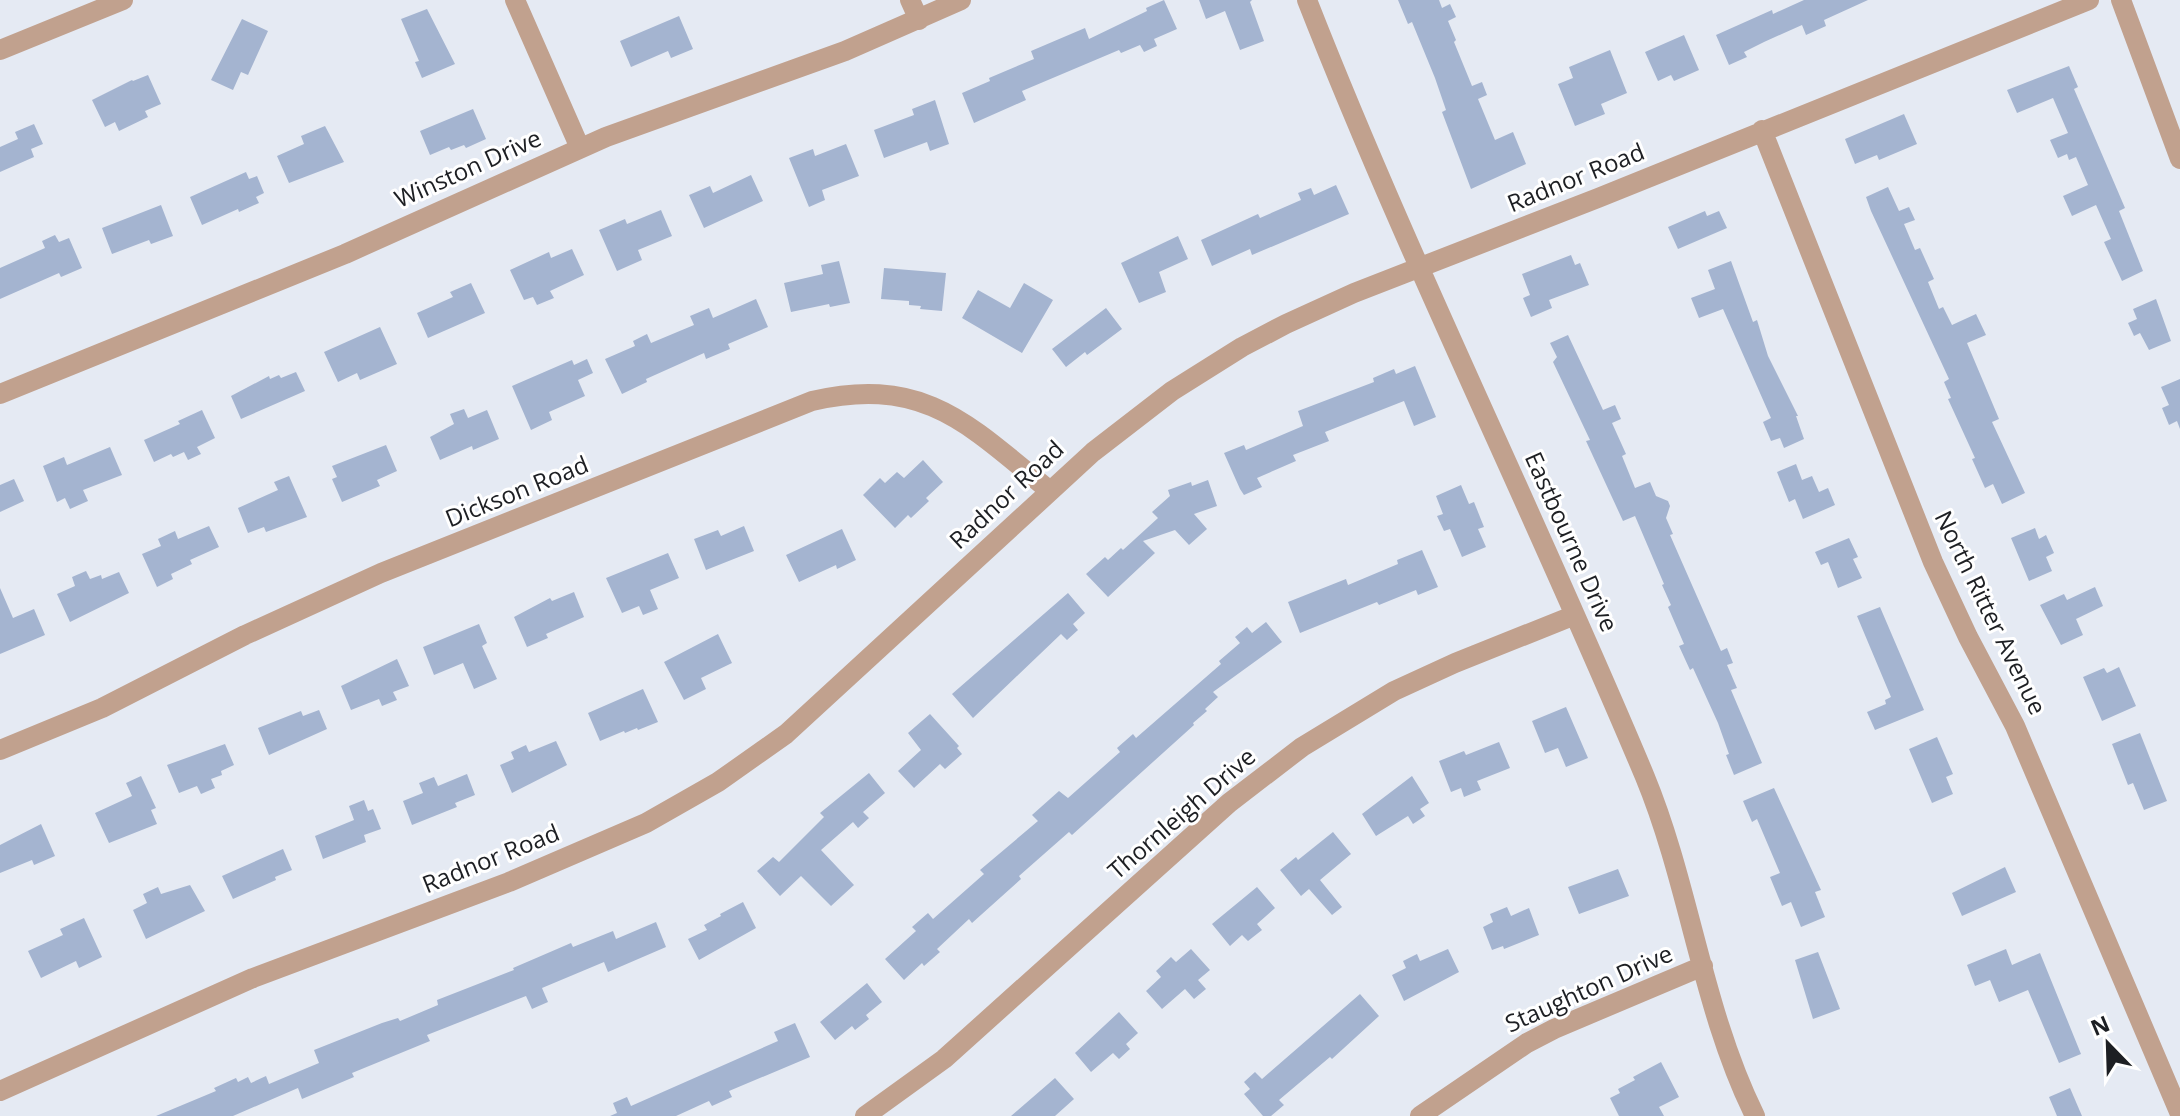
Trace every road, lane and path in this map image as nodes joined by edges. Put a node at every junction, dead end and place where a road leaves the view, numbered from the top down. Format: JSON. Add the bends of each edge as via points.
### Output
{"nodes":[{"id":1,"x":123,"y":0,"type":"edge"},
{"id":2,"x":515,"y":0,"type":"edge"},
{"id":3,"x":910,"y":0,"type":"edge"},
{"id":4,"x":961,"y":0,"type":"edge"},
{"id":5,"x":1307,"y":0,"type":"edge"},
{"id":6,"x":2089,"y":0,"type":"edge"},
{"id":7,"x":2121,"y":0,"type":"edge"},
{"id":8,"x":919,"y":20,"type":"junction"},
{"id":9,"x":0,"y":50,"type":"edge"},
{"id":10,"x":1762,"y":130,"type":"junction"},
{"id":11,"x":580,"y":148,"type":"junction"},
{"id":12,"x":2180,"y":159,"type":"edge"},
{"id":13,"x":1419,"y":267,"type":"junction"},
{"id":14,"x":0,"y":394,"type":"edge"},
{"id":15,"x":1050,"y":491,"type":"junction"},
{"id":16,"x":1575,"y":615,"type":"junction"},
{"id":17,"x":0,"y":750,"type":"edge"},
{"id":18,"x":1703,"y":966,"type":"junction"},
{"id":19,"x":0,"y":1091,"type":"edge"},
{"id":20,"x":2180,"y":1114,"type":"edge"},
{"id":21,"x":865,"y":1116,"type":"edge"},
{"id":22,"x":1420,"y":1116,"type":"edge"},
{"id":23,"x":1755,"y":1116,"type":"edge"}],
"edges":[{"from":1,"to":9,"type":"street"},
{"from":2,"to":11,"type":"street"},
{"from":3,"to":8,"type":"street"},
{"from":4,"to":8,"type":"street","name":"Winston Drive"},
{"from":5,"to":13,"type":"street","name":"Eastbourne Drive"},
{"from":6,"to":10,"type":"street","name":"Radnor Road"},
{"from":7,"to":12,"type":"street"},
{"from":8,"to":11,"type":"street","name":"Winston Drive"},
{"from":10,"to":13,"type":"street","name":"Radnor Road"},
{"from":10,"to":20,"type":"street","name":"North Ritter Avenue","via":[[1917,523],[2015,726]]},
{"from":11,"to":14,"type":"street","name":"Winston Drive","via":[[345,254]]},
{"from":13,"to":15,"type":"street","name":"Radnor Road","via":[[1242,347],[1151,405]]},
{"from":13,"to":16,"type":"street","name":"Eastbourne Drive"},
{"from":15,"to":17,"type":"street","name":"Dickson Road","via":[[976,431],[922,401],[854,393],[812,401],[381,573],[102,708]]},
{"from":15,"to":19,"type":"street","name":"Radnor Road","via":[[786,734],[697,796],[539,869],[253,978]]},
{"from":16,"to":18,"type":"street","name":"Eastbourne Drive","via":[[1651,794]]},
{"from":16,"to":21,"type":"street","name":"Thornleigh Drive","via":[[1417,680],[1302,747],[1229,803],[944,1059]]},
{"from":18,"to":22,"type":"street","name":"Staughton Drive","via":[[1527,1043]]},
{"from":18,"to":23,"type":"street","name":"Eastbourne Drive","via":[[1729,1054]]}]}
